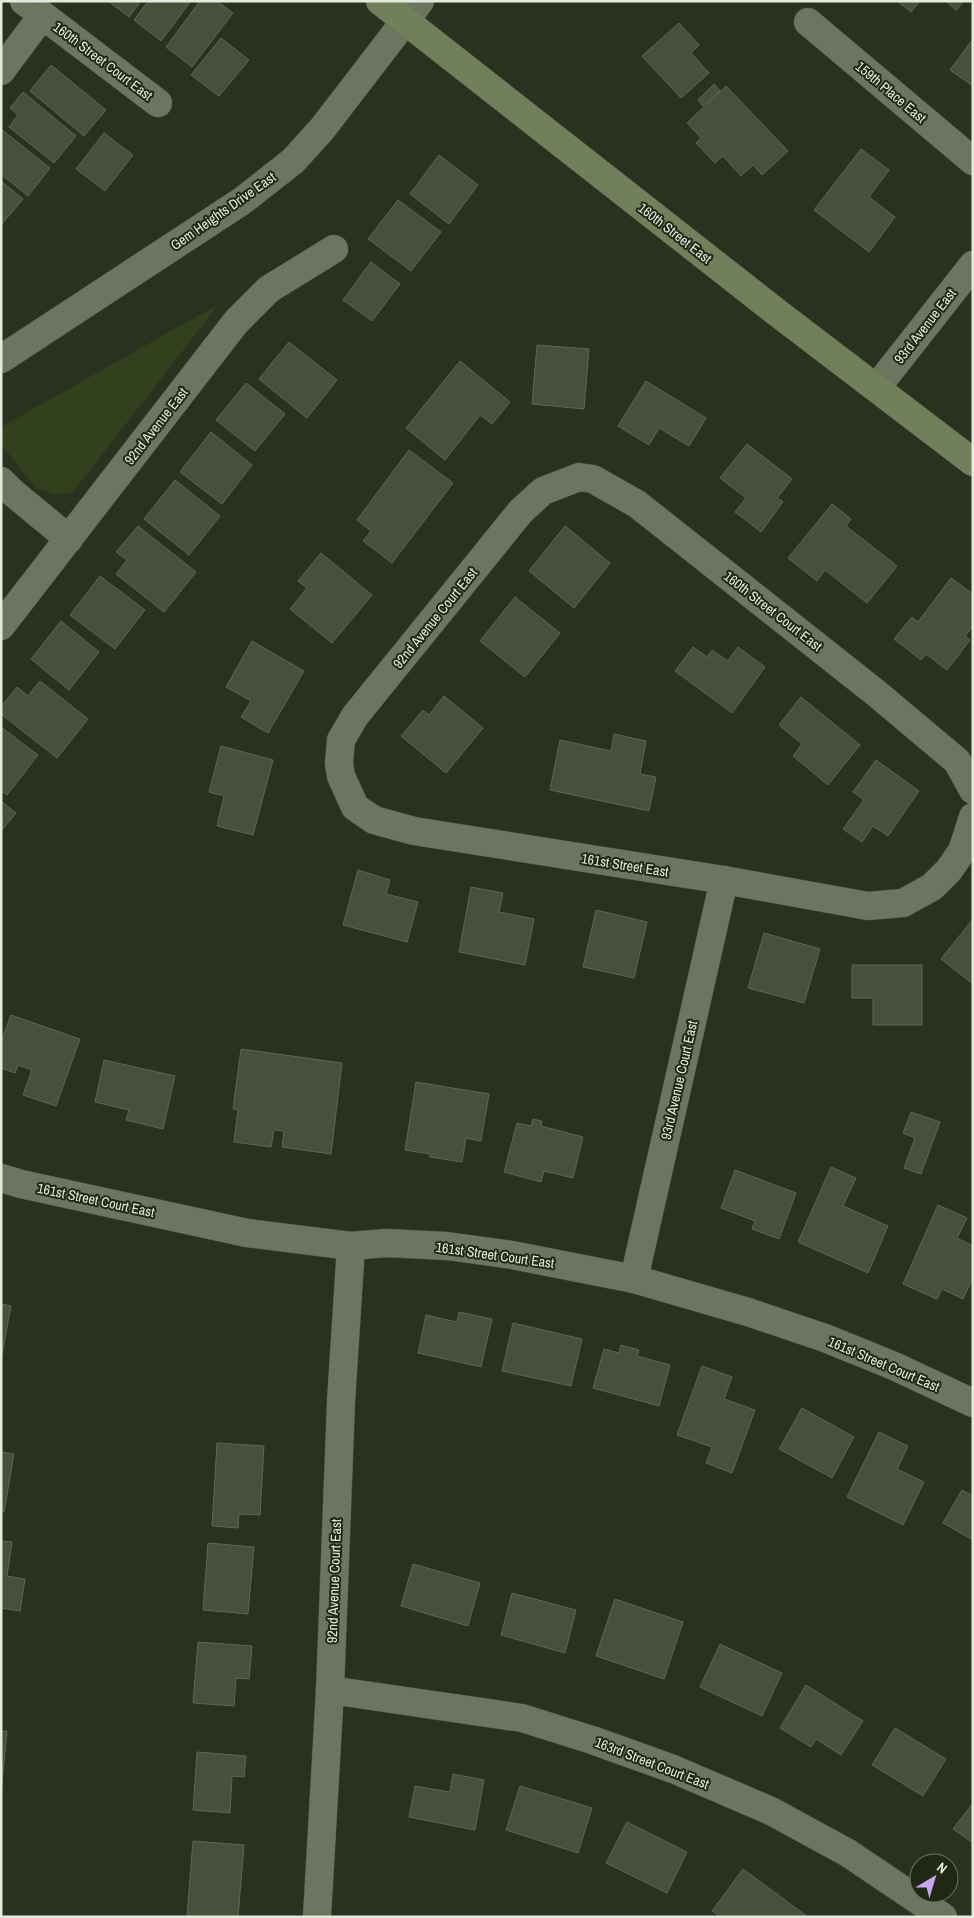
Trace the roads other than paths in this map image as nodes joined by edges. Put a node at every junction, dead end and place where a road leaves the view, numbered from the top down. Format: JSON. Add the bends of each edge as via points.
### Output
{"nodes":[{"id":1,"x":380,"y":1,"type":"edge"},
{"id":2,"x":33,"y":8,"type":"edge"},
{"id":3,"x":413,"y":11,"type":"edge"},
{"id":4,"x":808,"y":22,"type":"dead end"},
{"id":5,"x":1,"y":70,"type":"edge"},
{"id":6,"x":158,"y":103,"type":"dead end"},
{"id":7,"x":973,"y":162,"type":"edge"},
{"id":8,"x":334,"y":249,"type":"dead end"},
{"id":9,"x":973,"y":265,"type":"edge"},
{"id":10,"x":1,"y":359,"type":"edge"},
{"id":11,"x":877,"y":387,"type":"junction"},
{"id":12,"x":973,"y":462,"type":"edge"},
{"id":13,"x":579,"y":477,"type":"joint"},
{"id":14,"x":1,"y":481,"type":"edge"},
{"id":15,"x":69,"y":539,"type":"junction"},
{"id":16,"x":1,"y":626,"type":"edge"},
{"id":17,"x":347,"y":790,"type":"joint"},
{"id":18,"x":973,"y":790,"type":"edge"},
{"id":19,"x":973,"y":817,"type":"edge"},
{"id":20,"x":724,"y":880,"type":"junction"},
{"id":21,"x":1,"y":1178,"type":"edge"},
{"id":22,"x":351,"y":1246,"type":"junction"},
{"id":23,"x":634,"y":1279,"type":"junction"},
{"id":24,"x":973,"y":1403,"type":"edge"},
{"id":25,"x":330,"y":1690,"type":"junction"},
{"id":26,"x":318,"y":1917,"type":"edge"},
{"id":27,"x":944,"y":1917,"type":"edge"}],
"edges":[{"from":1,"to":3,"type":"main road","name":"160th Street East"},
{"from":2,"to":5,"type":"street"},
{"from":2,"to":6,"type":"street","name":"160th Street Court East"},
{"from":3,"to":10,"type":"street","name":"Gem Heights Drive East","via":[[322,129],[293,161],[242,201]]},
{"from":3,"to":11,"type":"main road","name":"160th Street East","via":[[775,311]]},
{"from":4,"to":7,"type":"street","name":"159th Place East"},
{"from":8,"to":15,"type":"street","name":"92nd Avenue East","via":[[269,289],[236,322]]},
{"from":9,"to":11,"type":"street","name":"93rd Avenue East"},
{"from":11,"to":12,"type":"main road","name":"160th Street East"},
{"from":13,"to":17,"type":"street","name":"92nd Avenue Court East","via":[[543,491],[521,511],[355,716],[341,740],[339,763]]},
{"from":13,"to":18,"type":"street","name":"160th Street Court East","via":[[593,479],[637,504],[876,693],[957,761]]},
{"from":14,"to":15,"type":"street"},
{"from":15,"to":16,"type":"street","name":"92nd Avenue East"},
{"from":17,"to":20,"type":"street","name":"161st Street East","via":[[355,807],[374,820],[414,831]]},
{"from":19,"to":20,"type":"street","name":"161st Street East","via":[[962,851],[949,870],[932,887],[903,903],[868,906]]},
{"from":20,"to":23,"type":"street","name":"93rd Avenue Court East"},
{"from":21,"to":22,"type":"street","name":"161st Street Court East","via":[[247,1232]]},
{"from":22,"to":23,"type":"street","name":"161st Street Court East","via":[[386,1243],[447,1246]]},
{"from":22,"to":25,"type":"street","name":"92nd Avenue Court East","via":[[340,1402]]},
{"from":23,"to":24,"type":"street","name":"161st Street Court East","via":[[824,1338]]},
{"from":25,"to":26,"type":"street","name":"92nd Avenue Court East"},
{"from":25,"to":27,"type":"street","name":"163rd Street Court East","via":[[522,1718],[673,1769],[771,1811],[848,1853]]}]}
